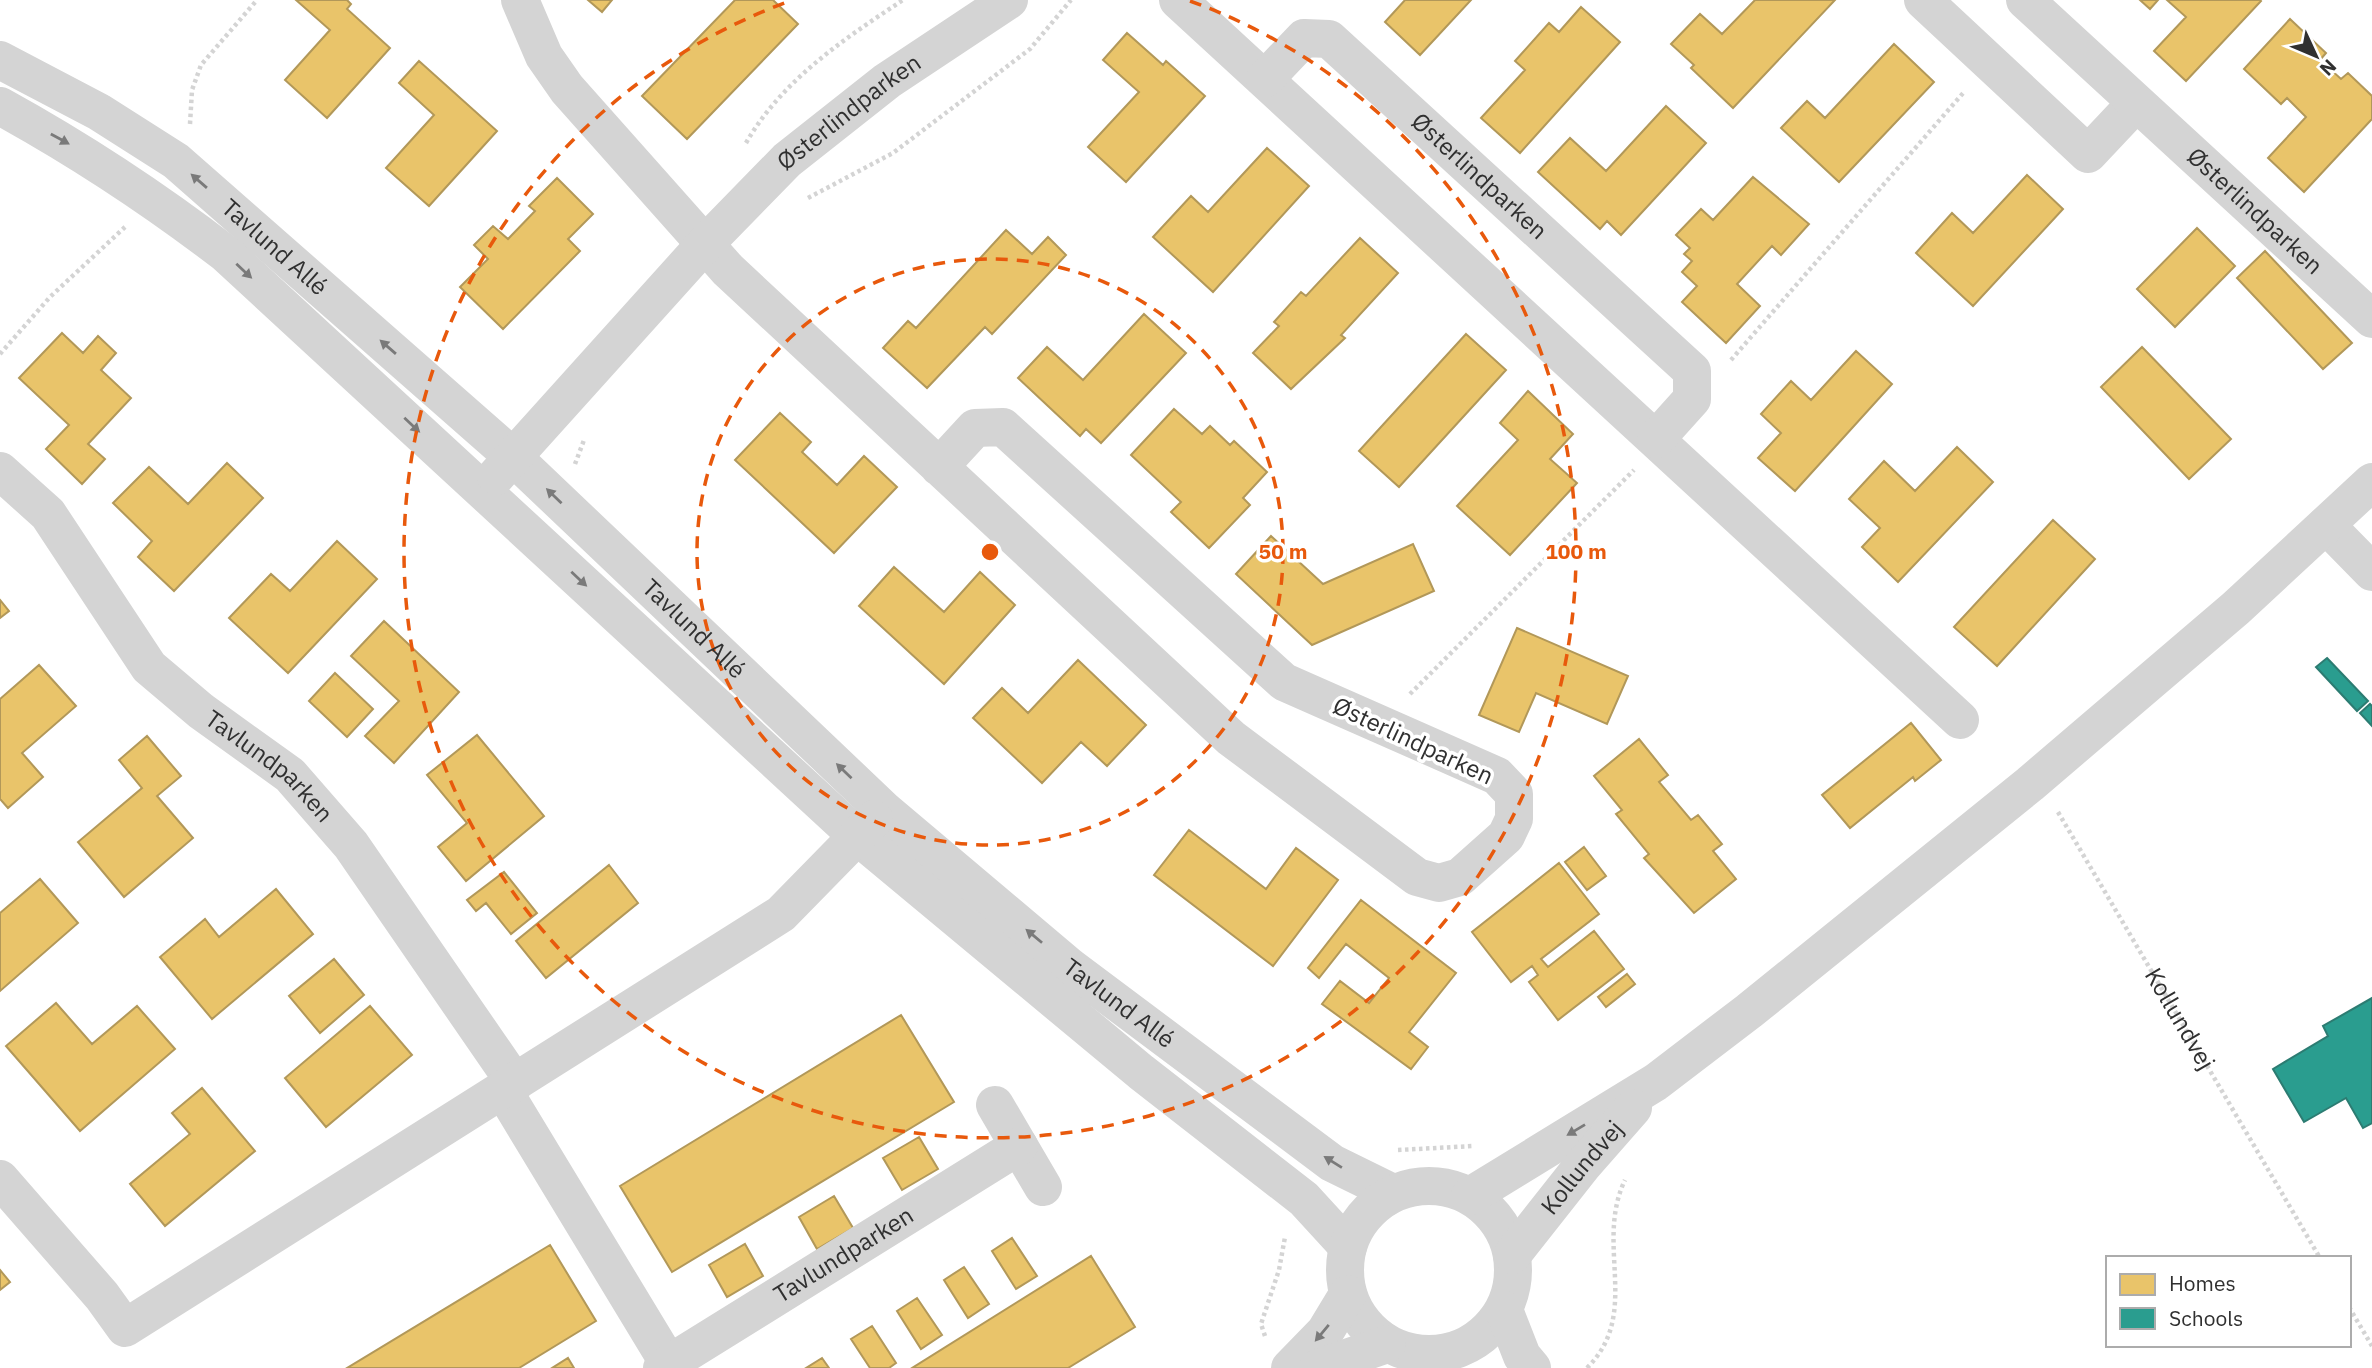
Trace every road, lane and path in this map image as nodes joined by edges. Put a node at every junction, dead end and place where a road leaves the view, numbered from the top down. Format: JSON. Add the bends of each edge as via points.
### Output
{"nodes":[{"id":1,"x":520,"y":0,"type":"edge"},
{"id":2,"x":903,"y":0,"type":"edge"},
{"id":3,"x":1009,"y":0,"type":"edge"},
{"id":4,"x":1071,"y":0,"type":"edge"},
{"id":5,"x":1178,"y":0,"type":"edge"},
{"id":6,"x":1923,"y":0,"type":"edge"},
{"id":7,"x":2025,"y":0,"type":"edge"},
{"id":8,"x":0,"y":60,"type":"edge"},
{"id":9,"x":1990,"y":63,"type":"junction"},
{"id":10,"x":1265,"y":79,"type":"junction"},
{"id":11,"x":2136,"y":103,"type":"junction"},
{"id":12,"x":0,"y":106,"type":"edge"},
{"id":13,"x":741,"y":152,"type":"dead end"},
{"id":14,"x":799,"y":206,"type":"dead end"},
{"id":15,"x":705,"y":244,"type":"junction"},
{"id":16,"x":2372,"y":319,"type":"edge"},
{"id":17,"x":1692,"y":399,"type":"junction"},
{"id":18,"x":592,"y":429,"type":"dead end"},
{"id":19,"x":1657,"y":439,"type":"junction"},
{"id":20,"x":522,"y":447,"type":"junction"},
{"id":21,"x":939,"y":467,"type":"junction"},
{"id":22,"x":0,"y":471,"type":"edge"},
{"id":23,"x":2370,"y":487,"type":"edge"},
{"id":24,"x":483,"y":491,"type":"junction"},
{"id":25,"x":2326,"y":525,"type":"junction"},
{"id":26,"x":2372,"y":572,"type":"edge"},
{"id":27,"x":1960,"y":720,"type":"dead end"},
{"id":28,"x":1380,"y":725,"type":"junction"},
{"id":29,"x":2031,"y":784,"type":"junction"},
{"id":30,"x":2068,"y":802,"type":"dead end"},
{"id":31,"x":884,"y":810,"type":"junction"},
{"id":32,"x":2057,"y":811,"type":"junction"},
{"id":33,"x":2047,"y":819,"type":"dead end"},
{"id":34,"x":857,"y":836,"type":"junction"},
{"id":35,"x":1656,"y":1082,"type":"junction"},
{"id":36,"x":509,"y":1087,"type":"junction"},
{"id":37,"x":995,"y":1105,"type":"dead end"},
{"id":38,"x":1477,"y":1145,"type":"dead end"},
{"id":39,"x":1019,"y":1146,"type":"junction"},
{"id":40,"x":1388,"y":1148,"type":"dead end"},
{"id":41,"x":1583,"y":1165,"type":"junction"},
{"id":42,"x":1630,"y":1170,"type":"dead end"},
{"id":43,"x":0,"y":1179,"type":"edge"},
{"id":44,"x":1044,"y":1187,"type":"dead end"},
{"id":45,"x":1393,"y":1193,"type":"junction"},
{"id":46,"x":1470,"y":1196,"type":"junction"},
{"id":47,"x":1617,"y":1198,"type":"junction"},
{"id":48,"x":1348,"y":1247,"type":"junction"},
{"id":49,"x":1512,"y":1255,"type":"junction"},
{"id":50,"x":2319,"y":1256,"type":"edge"},
{"id":51,"x":1348,"y":1294,"type":"junction"},
{"id":52,"x":1504,"y":1310,"type":"junction"},
{"id":53,"x":2351,"y":1310,"type":"edge"},
{"id":54,"x":1387,"y":1344,"type":"junction"},
{"id":55,"x":2372,"y":1346,"type":"edge"},
{"id":56,"x":1449,"y":1361,"type":"edge"},
{"id":57,"x":665,"y":1366,"type":"edge"},
{"id":58,"x":1290,"y":1368,"type":"edge"},
{"id":59,"x":1318,"y":1368,"type":"edge"},
{"id":60,"x":1532,"y":1368,"type":"edge"},
{"id":61,"x":1587,"y":1368,"type":"edge"}],
"edges":[{"from":1,"to":15,"type":"street","name":"Østerlindparken","via":[[544,56],[567,89]]},
{"from":2,"to":13,"type":"path","via":[[828,50],[792,85]]},
{"from":3,"to":15,"type":"street","name":"Østerlindparken","via":[[887,81],[787,160]]},
{"from":4,"to":14,"type":"path","via":[[1030,49],[893,153]]},
{"from":5,"to":10,"type":"street"},
{"from":6,"to":9,"type":"street"},
{"from":7,"to":11,"type":"street","name":"Østerlindparken"},
{"from":20,"to":8,"type":"street","name":"Tavlund Allé","one_way":true,"via":[[176,161],[99,112]]},
{"from":9,"to":11,"type":"street","via":[[2088,154]]},
{"from":9,"to":17,"type":"path","via":[[1718,375]]},
{"from":10,"to":17,"type":"street","name":"Østerlindparken","via":[[1304,38],[1329,39],[1692,371]]},
{"from":10,"to":19,"type":"street"},
{"from":11,"to":16,"type":"street","name":"Østerlindparken"},
{"from":12,"to":24,"type":"street","name":"Tavlund Allé","one_way":true,"via":[[88,155],[226,254]]},
{"from":15,"to":20,"type":"street","name":"Østerlindparken"},
{"from":15,"to":21,"type":"street","name":"Østerlindparken"},
{"from":17,"to":19,"type":"street"},
{"from":18,"to":20,"type":"path","via":[[583,440],[572,474]]},
{"from":19,"to":27,"type":"street"},
{"from":19,"to":28,"type":"path","via":[[1646,459]]},
{"from":20,"to":24,"type":"street","name":"Østerlindparken"},
{"from":31,"to":20,"type":"street","name":"Tavlund Allé","one_way":true},
{"from":21,"to":28,"type":"street","name":"Østerlindparken","via":[[975,428],[1003,427],[1284,682]]},
{"from":21,"to":28,"type":"street","name":"Østerlindparken","via":[[1231,738],[1417,877],[1439,883],[1460,877],[1506,836],[1514,819],[1514,794],[1497,776]]},
{"from":22,"to":36,"type":"street","name":"Tavlundparken","via":[[48,514],[149,667],[290,775],[351,845]]},
{"from":23,"to":25,"type":"street","name":"Kollundvej"},
{"from":24,"to":34,"type":"street","name":"Tavlund Allé","one_way":true},
{"from":25,"to":26,"type":"street"},
{"from":25,"to":29,"type":"street","name":"Kollundvej"},
{"from":29,"to":32,"type":"path","name":"Kollundvej"},
{"from":29,"to":35,"type":"street","name":"Kollundvej"},
{"from":30,"to":32,"type":"path"},
{"from":31,"to":34,"type":"street"},
{"from":45,"to":31,"type":"street","name":"Tavlund Allé","one_way":true,"via":[[1332,1163],[1070,967]]},
{"from":32,"to":33,"type":"path"},
{"from":32,"to":50,"type":"path","name":"Kollundvej"},
{"from":34,"to":36,"type":"street","via":[[781,914]]},
{"from":34,"to":48,"type":"street","name":"Tavlund Allé","via":[[1141,1072],[1304,1199]]},
{"from":35,"to":41,"type":"street","name":"Kollundvej"},
{"from":35,"to":46,"type":"street","name":"Kollundvej","one_way":true},
{"from":36,"to":43,"type":"street","via":[[125,1328]]},
{"from":36,"to":57,"type":"street","name":"Tavlundparken"},
{"from":37,"to":39,"type":"street"},
{"from":38,"to":40,"type":"path"},
{"from":39,"to":44,"type":"street"},
{"from":39,"to":57,"type":"street","name":"Tavlundparken"},
{"from":41,"to":47,"type":"path"},
{"from":41,"to":49,"type":"street","name":"Kollundvej"},
{"from":42,"to":47,"type":"path"},
{"from":45,"to":46,"type":"street","via":[[1432,1185]]},
{"from":45,"to":48,"type":"street","via":[[1357,1225]]},
{"from":46,"to":49,"type":"street","via":[[1490,1211],[1504,1231]]},
{"from":47,"to":61,"type":"path","via":[[1612,1224],[1615,1319]]},
{"from":48,"to":51,"type":"street"},
{"from":49,"to":52,"type":"street","via":[[1512,1283]]},
{"from":51,"to":54,"type":"street","via":[[1363,1323]]},
{"from":51,"to":58,"type":"street","one_way":true,"via":[[1325,1332]]},
{"from":52,"to":56,"type":"street","via":[[1488,1331]]},
{"from":52,"to":60,"type":"street","via":[[1522,1356]]},
{"from":53,"to":55,"type":"path"},
{"from":54,"to":56,"type":"street"},
{"from":54,"to":59,"type":"street"}]}
